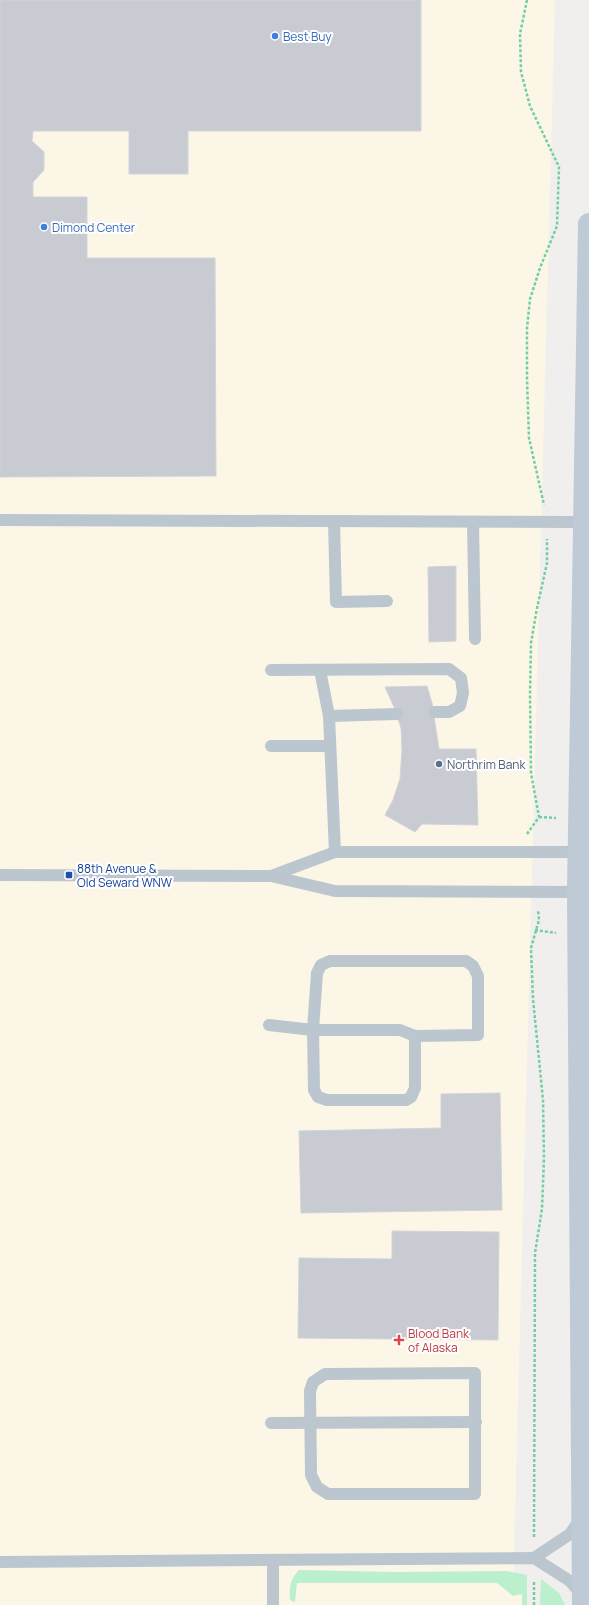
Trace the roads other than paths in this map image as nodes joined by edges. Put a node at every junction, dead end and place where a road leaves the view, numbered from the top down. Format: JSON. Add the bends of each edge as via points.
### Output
{"nodes":[{"id":1,"x":589,"y":224,"type":"edge"},
{"id":2,"x":0,"y":520,"type":"edge"},
{"id":3,"x":334,"y":521,"type":"junction"},
{"id":4,"x":473,"y":522,"type":"junction"},
{"id":5,"x":584,"y":522,"type":"junction"},
{"id":6,"x":387,"y":601,"type":"dead end"},
{"id":7,"x":475,"y":639,"type":"dead end"},
{"id":8,"x":271,"y":670,"type":"dead end"},
{"id":9,"x":320,"y":670,"type":"junction"},
{"id":10,"x":434,"y":712,"type":"dead end"},
{"id":11,"x":397,"y":714,"type":"dead end"},
{"id":12,"x":329,"y":716,"type":"junction"},
{"id":13,"x":271,"y":746,"type":"dead end"},
{"id":14,"x":330,"y":746,"type":"junction"},
{"id":15,"x":335,"y":852,"type":"junction"},
{"id":16,"x":584,"y":852,"type":"edge"},
{"id":17,"x":0,"y":875,"type":"edge"},
{"id":18,"x":271,"y":876,"type":"junction"},
{"id":19,"x":584,"y":892,"type":"edge"},
{"id":20,"x":270,"y":1025,"type":"dead end"},
{"id":21,"x":313,"y":1030,"type":"junction"},
{"id":22,"x":415,"y":1036,"type":"junction"},
{"id":23,"x":476,"y":1422,"type":"junction"},
{"id":24,"x":271,"y":1423,"type":"dead end"},
{"id":25,"x":311,"y":1423,"type":"junction"},
{"id":26,"x":582,"y":1517,"type":"junction"},
{"id":27,"x":534,"y":1558,"type":"junction"},
{"id":28,"x":273,"y":1560,"type":"junction"},
{"id":29,"x":0,"y":1562,"type":"edge"},
{"id":30,"x":583,"y":1600,"type":"edge"},
{"id":31,"x":273,"y":1605,"type":"edge"}],
"edges":[{"from":1,"to":5,"type":"main road"},
{"from":2,"to":3,"type":"lane"},
{"from":3,"to":4,"type":"lane"},
{"from":3,"to":6,"type":"lane","via":[[336,602]]},
{"from":4,"to":5,"type":"lane"},
{"from":4,"to":7,"type":"lane"},
{"from":5,"to":16,"type":"main road"},
{"from":8,"to":9,"type":"lane"},
{"from":9,"to":10,"type":"lane","via":[[449,669],[461,678],[463,693],[460,706],[449,712]]},
{"from":9,"to":12,"type":"lane"},
{"from":11,"to":12,"type":"lane"},
{"from":12,"to":14,"type":"lane"},
{"from":13,"to":14,"type":"lane"},
{"from":14,"to":15,"type":"lane"},
{"from":15,"to":16,"type":"lane"},
{"from":15,"to":18,"type":"lane"},
{"from":16,"to":19,"type":"main road"},
{"from":17,"to":18,"type":"lane"},
{"from":18,"to":19,"type":"lane","via":[[334,891]]},
{"from":19,"to":26,"type":"main road"},
{"from":20,"to":21,"type":"lane"},
{"from":21,"to":22,"type":"lane","via":[[400,1030]]},
{"from":21,"to":22,"type":"lane","via":[[314,1090],[318,1097],[327,1100],[406,1100],[411,1097],[415,1088]]},
{"from":21,"to":22,"type":"lane","via":[[317,972],[321,965],[330,961],[466,961],[473,966],[478,976],[478,1035]]},
{"from":23,"to":25,"type":"lane"},
{"from":23,"to":25,"type":"lane","via":[[475,1373],[325,1374],[314,1382],[310,1391]]},
{"from":23,"to":25,"type":"lane","via":[[475,1494],[328,1494],[317,1487],[311,1475]]},
{"from":24,"to":25,"type":"lane"},
{"from":26,"to":27,"type":"lane","via":[[570,1534]]},
{"from":26,"to":30,"type":"main road"},
{"from":27,"to":28,"type":"lane"},
{"from":27,"to":30,"type":"lane","via":[[570,1581]]},
{"from":28,"to":29,"type":"lane"},
{"from":28,"to":31,"type":"lane"}]}
